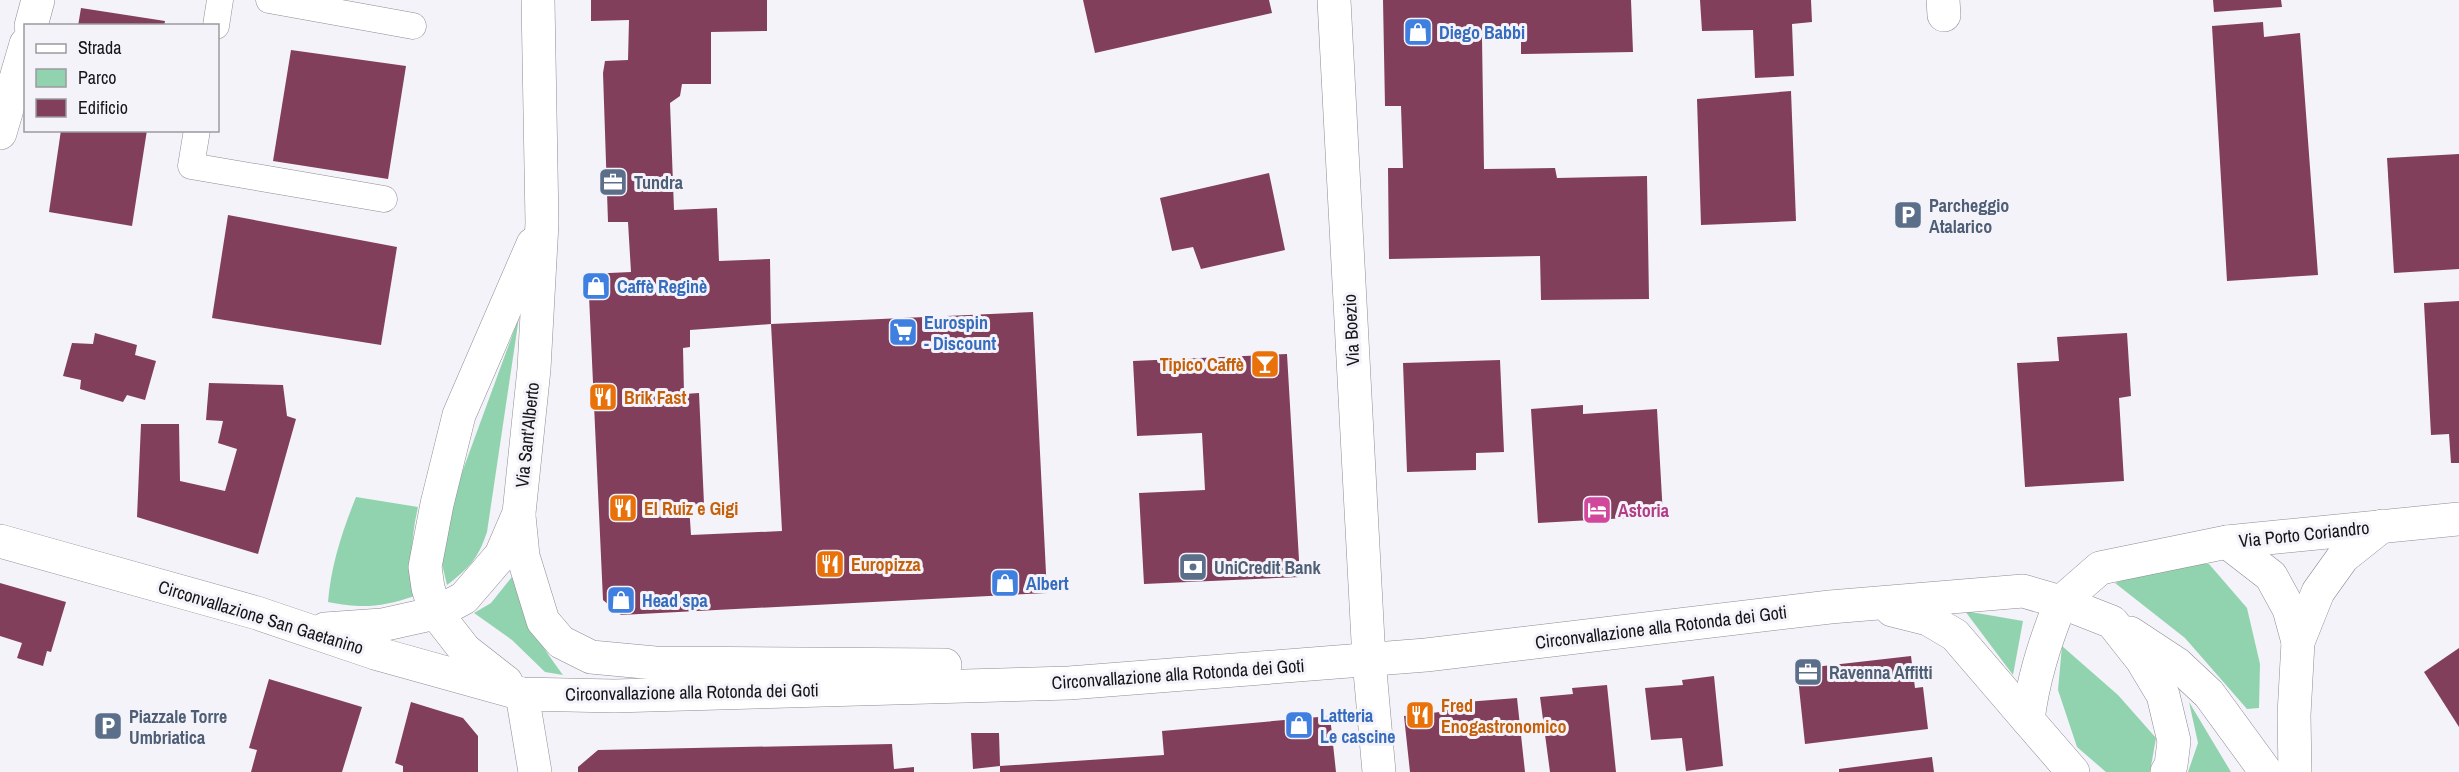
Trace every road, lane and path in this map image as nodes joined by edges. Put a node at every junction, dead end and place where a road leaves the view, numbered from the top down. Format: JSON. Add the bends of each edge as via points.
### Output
{"nodes":[{"id":1,"x":38,"y":0,"type":"edge"},
{"id":2,"x":220,"y":0,"type":"edge"},
{"id":3,"x":269,"y":0,"type":"edge"},
{"id":4,"x":538,"y":0,"type":"edge"},
{"id":5,"x":1334,"y":0,"type":"edge"},
{"id":6,"x":32,"y":24,"type":"edge"},
{"id":7,"x":216,"y":24,"type":"edge"},
{"id":8,"x":413,"y":26,"type":"dead end"},
{"id":9,"x":24,"y":51,"type":"edge"},
{"id":10,"x":197,"y":132,"type":"edge"},
{"id":11,"x":0,"y":133,"type":"edge"},
{"id":12,"x":384,"y":199,"type":"dead end"},
{"id":13,"x":542,"y":223,"type":"junction"},
{"id":14,"x":519,"y":513,"type":"junction"},
{"id":15,"x":2459,"y":519,"type":"edge"},
{"id":16,"x":2382,"y":526,"type":"junction"},
{"id":17,"x":0,"y":541,"type":"edge"},
{"id":18,"x":2227,"y":542,"type":"junction"},
{"id":19,"x":2061,"y":602,"type":"junction"},
{"id":20,"x":1830,"y":607,"type":"junction"},
{"id":21,"x":436,"y":613,"type":"junction"},
{"id":22,"x":2112,"y":622,"type":"junction"},
{"id":23,"x":311,"y":630,"type":"junction"},
{"id":24,"x":2298,"y":642,"type":"junction"},
{"id":25,"x":1369,"y":660,"type":"junction"},
{"id":26,"x":1043,"y":684,"type":"junction"},
{"id":27,"x":522,"y":694,"type":"junction"},
{"id":28,"x":2028,"y":720,"type":"junction"},
{"id":29,"x":535,"y":772,"type":"edge"},
{"id":30,"x":1379,"y":772,"type":"edge"},
{"id":31,"x":2073,"y":772,"type":"edge"},
{"id":32,"x":2167,"y":772,"type":"edge"},
{"id":33,"x":2265,"y":772,"type":"edge"},
{"id":34,"x":2295,"y":772,"type":"edge"}],
"edges":[{"from":1,"to":6,"type":"street"},
{"from":2,"to":7,"type":"lane"},
{"from":3,"to":8,"type":"lane"},
{"from":4,"to":13,"type":"street","name":"Via Sant'Alberto"},
{"from":5,"to":25,"type":"street","name":"Via Boezio"},
{"from":9,"to":11,"type":"street"},
{"from":10,"to":12,"type":"lane","via":[[191,166]]},
{"from":13,"to":14,"type":"street","name":"Via Sant'Alberto","via":[[534,369]]},
{"from":13,"to":21,"type":"street","name":"Via Sant'Alberto","via":[[459,415],[425,567]]},
{"from":14,"to":21,"type":"street","name":"Via Sant'Alberto","via":[[501,555],[480,582],[464,598]]},
{"from":14,"to":26,"type":"street","via":[[523,556],[543,621],[561,642],[591,657],[655,663],[990,665]]},
{"from":15,"to":16,"type":"street","name":"Via Porto Coriandro"},
{"from":16,"to":18,"type":"street","name":"Via Porto Coriandro"},
{"from":16,"to":24,"type":"street","name":"Via Porto Coriandro","via":[[2343,557],[2318,592]]},
{"from":17,"to":23,"type":"street","name":"Circonvallazione San Gaetanino"},
{"from":18,"to":19,"type":"street","name":"Via Porto Coriandro","via":[[2100,568]]},
{"from":18,"to":24,"type":"street","name":"Via Porto Coriandro","via":[[2271,576],[2289,609]]},
{"from":19,"to":20,"type":"street","name":"Circonvallazione alla Rotonda dei Goti","via":[[2023,591]]},
{"from":19,"to":22,"type":"street","name":"Circonvallazione alla Rotonda dei Goti"},
{"from":19,"to":28,"type":"street","via":[[2031,690]]},
{"from":20,"to":25,"type":"street","name":"Circonvallazione alla Rotonda dei Goti"},
{"from":20,"to":28,"type":"street","name":"Circonvallazione alla Rotonda dei Goti","via":[[1899,610],[1928,619],[1955,635]]},
{"from":21,"to":23,"type":"street","name":"Via Sant'Alberto","via":[[382,625]]},
{"from":21,"to":27,"type":"street","name":"Via Sant'Alberto","via":[[465,650]]},
{"from":22,"to":32,"type":"street","via":[[2163,695],[2174,741]]},
{"from":22,"to":33,"type":"street","name":"Circonvallazione alla Rotonda dei Goti","via":[[2177,664],[2209,694]]},
{"from":23,"to":27,"type":"street","name":"Circonvallazione San Gaetanino","via":[[375,653]]},
{"from":24,"to":34,"type":"street","name":"Via Porto Coriandro"},
{"from":25,"to":26,"type":"street","name":"Circonvallazione alla Rotonda dei Goti"},
{"from":25,"to":30,"type":"street","name":"Via Boezio"},
{"from":26,"to":27,"type":"street","name":"Circonvallazione alla Rotonda dei Goti","via":[[614,696]]},
{"from":27,"to":29,"type":"street"},
{"from":28,"to":31,"type":"street","name":"Circonvallazione alla Rotonda dei Goti"}]}
